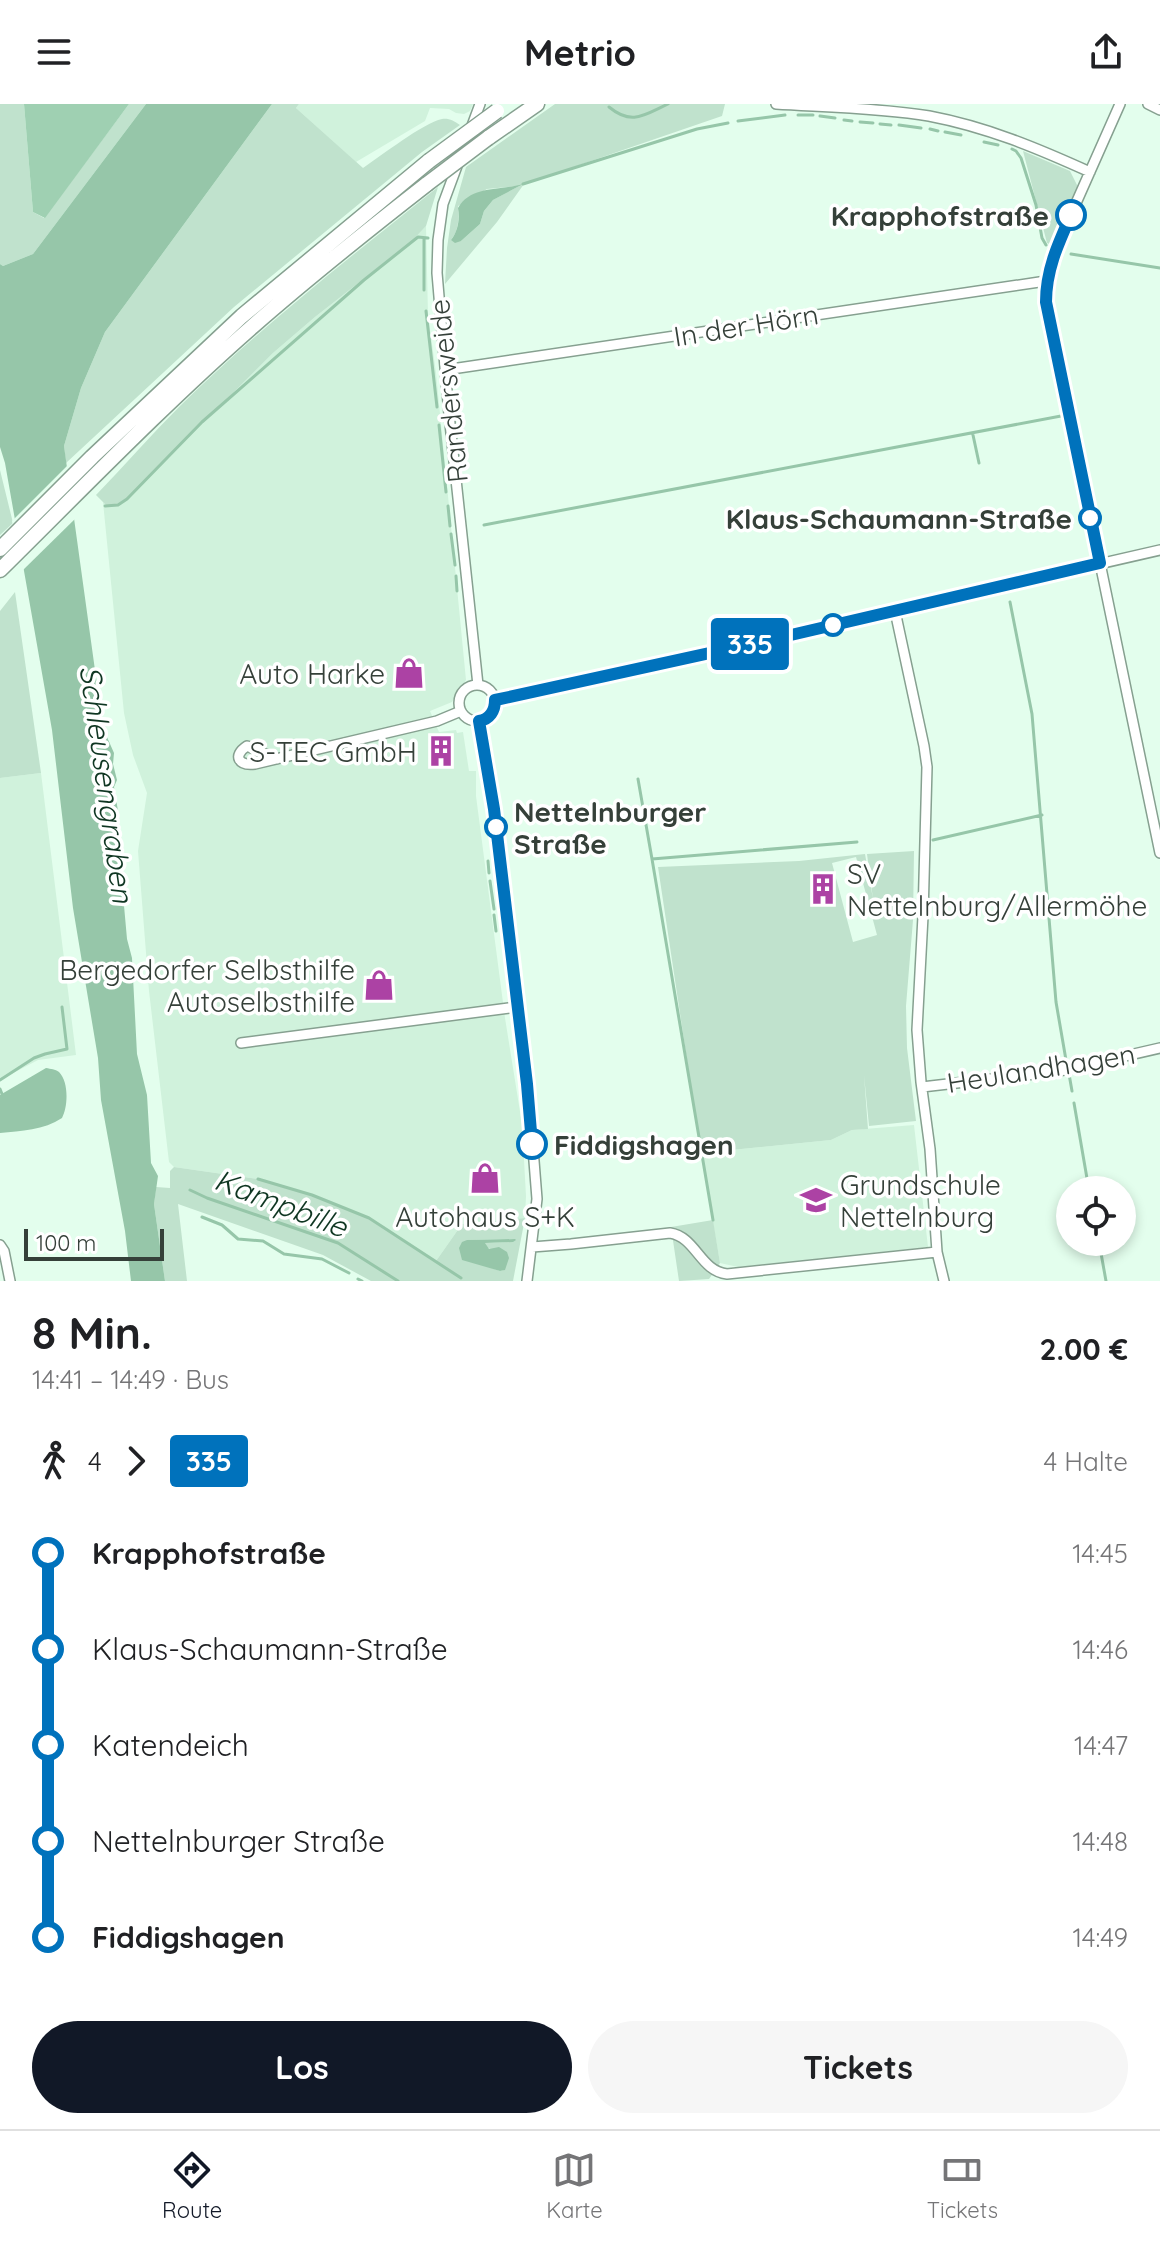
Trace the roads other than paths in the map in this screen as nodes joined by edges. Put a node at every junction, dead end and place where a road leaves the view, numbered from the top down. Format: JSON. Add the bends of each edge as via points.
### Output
{"nodes":[{"id":1,"x":480,"y":104,"type":"edge"},
{"id":2,"x":537,"y":104,"type":"edge"},
{"id":3,"x":776,"y":104,"type":"edge"},
{"id":4,"x":1120,"y":104,"type":"edge"},
{"id":5,"x":1148,"y":104,"type":"edge"},
{"id":6,"x":502,"y":107,"type":"edge"},
{"id":7,"x":913,"y":109,"type":"edge"},
{"id":8,"x":1160,"y":110,"type":"edge"},
{"id":9,"x":1090,"y":172,"type":"junction"},
{"id":10,"x":1046,"y":281,"type":"junction"},
{"id":11,"x":445,"y":370,"type":"junction"},
{"id":12,"x":0,"y":549,"type":"edge"},
{"id":13,"x":1160,"y":550,"type":"edge"},
{"id":14,"x":1100,"y":563,"type":"junction"},
{"id":15,"x":0,"y":570,"type":"edge"},
{"id":16,"x":895,"y":611,"type":"junction"},
{"id":17,"x":478,"y":685,"type":"junction"},
{"id":18,"x":495,"y":700,"type":"junction"},
{"id":19,"x":461,"y":711,"type":"junction"},
{"id":20,"x":479,"y":721,"type":"junction"},
{"id":21,"x":277,"y":759,"type":"dead end"},
{"id":22,"x":1160,"y":853,"type":"edge"},
{"id":23,"x":517,"y":1007,"type":"junction"},
{"id":24,"x":241,"y":1043,"type":"dead end"},
{"id":25,"x":1160,"y":1048,"type":"edge"},
{"id":26,"x":922,"y":1087,"type":"junction"},
{"id":27,"x":0,"y":1245,"type":"edge"},
{"id":28,"x":532,"y":1247,"type":"junction"},
{"id":29,"x":937,"y":1252,"type":"junction"},
{"id":30,"x":10,"y":1281,"type":"edge"},
{"id":31,"x":527,"y":1281,"type":"edge"},
{"id":32,"x":944,"y":1281,"type":"edge"}],
"edges":[{"from":1,"to":11,"type":"street","name":"Randersweide","via":[[440,221],[437,297]]},
{"from":2,"to":15,"type":"highway","bridge":true,"via":[[340,252],[251,328]]},
{"from":3,"to":7,"type":"street"},
{"from":4,"to":9,"type":"street"},
{"from":5,"to":8,"type":"street"},
{"from":6,"to":12,"type":"highway","bridge":true,"via":[[242,316]]},
{"from":7,"to":9,"type":"street","via":[[1005,135]]},
{"from":9,"to":10,"type":"street"},
{"from":10,"to":11,"type":"street","name":"In der Hörn"},
{"from":10,"to":14,"type":"street"},
{"from":11,"to":17,"type":"street","name":"Randersweide"},
{"from":13,"to":14,"type":"street"},
{"from":14,"to":16,"type":"street"},
{"from":14,"to":22,"type":"street"},
{"from":16,"to":18,"type":"street"},
{"from":16,"to":26,"type":"street","via":[[927,773],[916,1014]]},
{"from":17,"to":18,"type":"street","via":[[489,689]]},
{"from":17,"to":19,"type":"street","via":[[462,692]]},
{"from":18,"to":20,"type":"street","via":[[493,712]]},
{"from":19,"to":20,"type":"street"},
{"from":19,"to":21,"type":"street"},
{"from":20,"to":23,"type":"street"},
{"from":23,"to":24,"type":"street"},
{"from":23,"to":28,"type":"street","via":[[537,1199]]},
{"from":25,"to":26,"type":"street","name":"Heulandhagen","via":[[1060,1071]]},
{"from":26,"to":29,"type":"street"},
{"from":27,"to":30,"type":"street"},
{"from":28,"to":29,"type":"street","via":[[670,1233],[687,1240],[714,1270],[727,1274]]},
{"from":28,"to":31,"type":"street"},
{"from":29,"to":32,"type":"street"}]}
